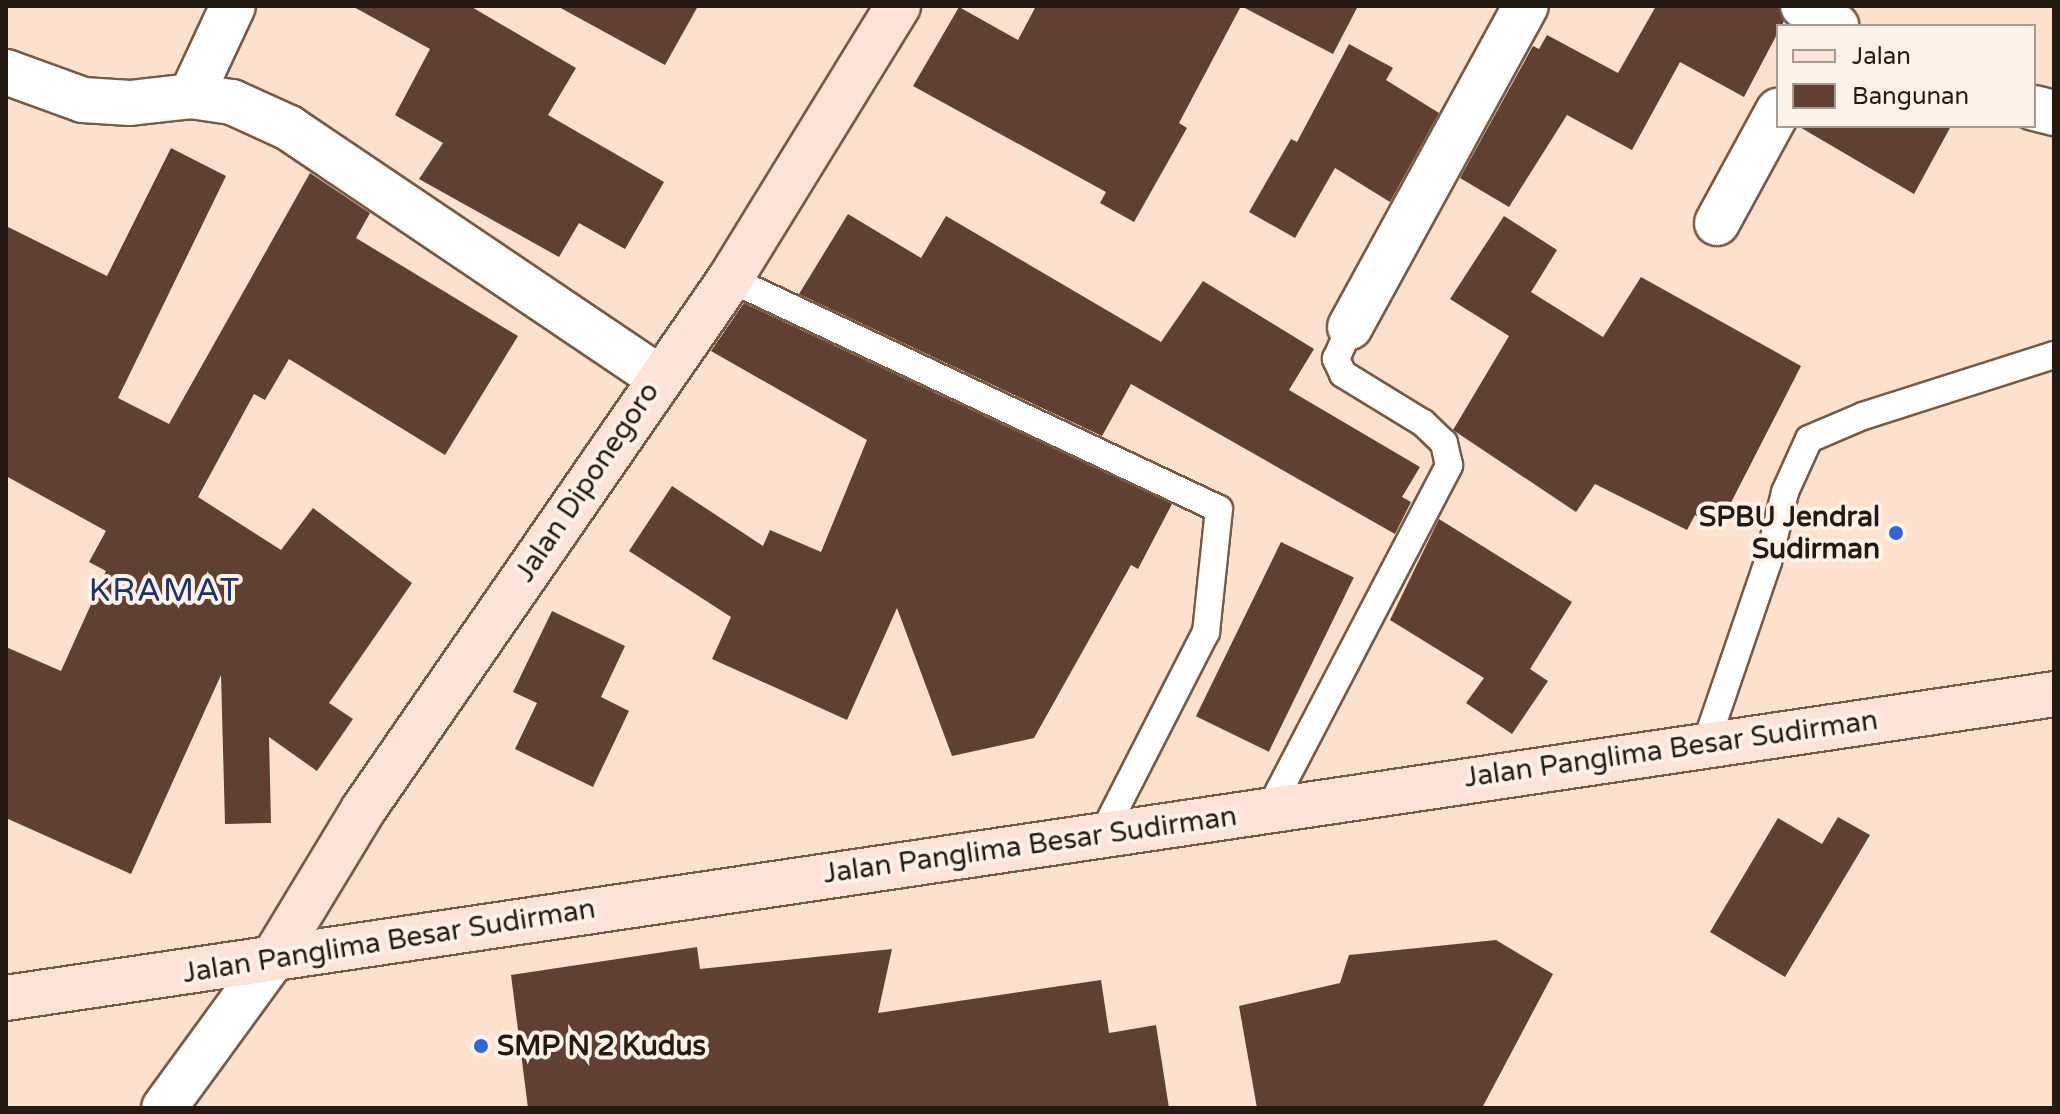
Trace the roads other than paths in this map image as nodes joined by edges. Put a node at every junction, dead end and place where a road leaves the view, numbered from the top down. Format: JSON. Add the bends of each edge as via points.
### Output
{"nodes":[{"id":1,"x":233,"y":6,"type":"edge"},
{"id":2,"x":898,"y":6,"type":"edge"},
{"id":3,"x":1526,"y":6,"type":"edge"},
{"id":4,"x":6,"y":72,"type":"edge"},
{"id":5,"x":191,"y":96,"type":"junction"},
{"id":6,"x":1776,"y":115,"type":"edge"},
{"id":7,"x":1717,"y":223,"type":"dead end"},
{"id":8,"x":730,"y":279,"type":"junction"},
{"id":9,"x":1350,"y":327,"type":"joint"},
{"id":10,"x":2054,"y":355,"type":"edge"},
{"id":11,"x":659,"y":378,"type":"junction"},
{"id":12,"x":2054,"y":694,"type":"edge"},
{"id":13,"x":1706,"y":743,"type":"junction"},
{"id":14,"x":1269,"y":810,"type":"junction"},
{"id":15,"x":1102,"y":835,"type":"junction"},
{"id":16,"x":274,"y":957,"type":"junction"},
{"id":17,"x":6,"y":998,"type":"edge"},
{"id":18,"x":164,"y":1108,"type":"edge"}],
"edges":[{"from":1,"to":5,"type":"street"},
{"from":2,"to":8,"type":"main road","name":"Jalan Diponegoro"},
{"from":3,"to":9,"type":"street"},
{"from":4,"to":5,"type":"street","via":[[83,100],[130,103]]},
{"from":5,"to":11,"type":"street","via":[[232,102],[289,128]]},
{"from":6,"to":7,"type":"street"},
{"from":8,"to":11,"type":"main road","name":"Jalan Diponegoro"},
{"from":8,"to":15,"type":"lane","via":[[1219,509],[1206,632]]},
{"from":9,"to":14,"type":"lane","via":[[1336,359],[1343,374],[1423,423],[1444,443],[1449,465]]},
{"from":10,"to":13,"type":"lane","via":[[1863,416],[1809,439],[1785,492],[1768,562]]},
{"from":11,"to":16,"type":"main road","name":"Jalan Diponegoro","via":[[363,810]]},
{"from":12,"to":13,"type":"main road","name":"Jalan Panglima Besar Sudirman"},
{"from":13,"to":14,"type":"main road","name":"Jalan Panglima Besar Sudirman"},
{"from":14,"to":15,"type":"main road","name":"Jalan Panglima Besar Sudirman"},
{"from":15,"to":16,"type":"main road","name":"Jalan Panglima Besar Sudirman"},
{"from":16,"to":17,"type":"main road","name":"Jalan Panglima Besar Sudirman"},
{"from":16,"to":18,"type":"street"}]}
